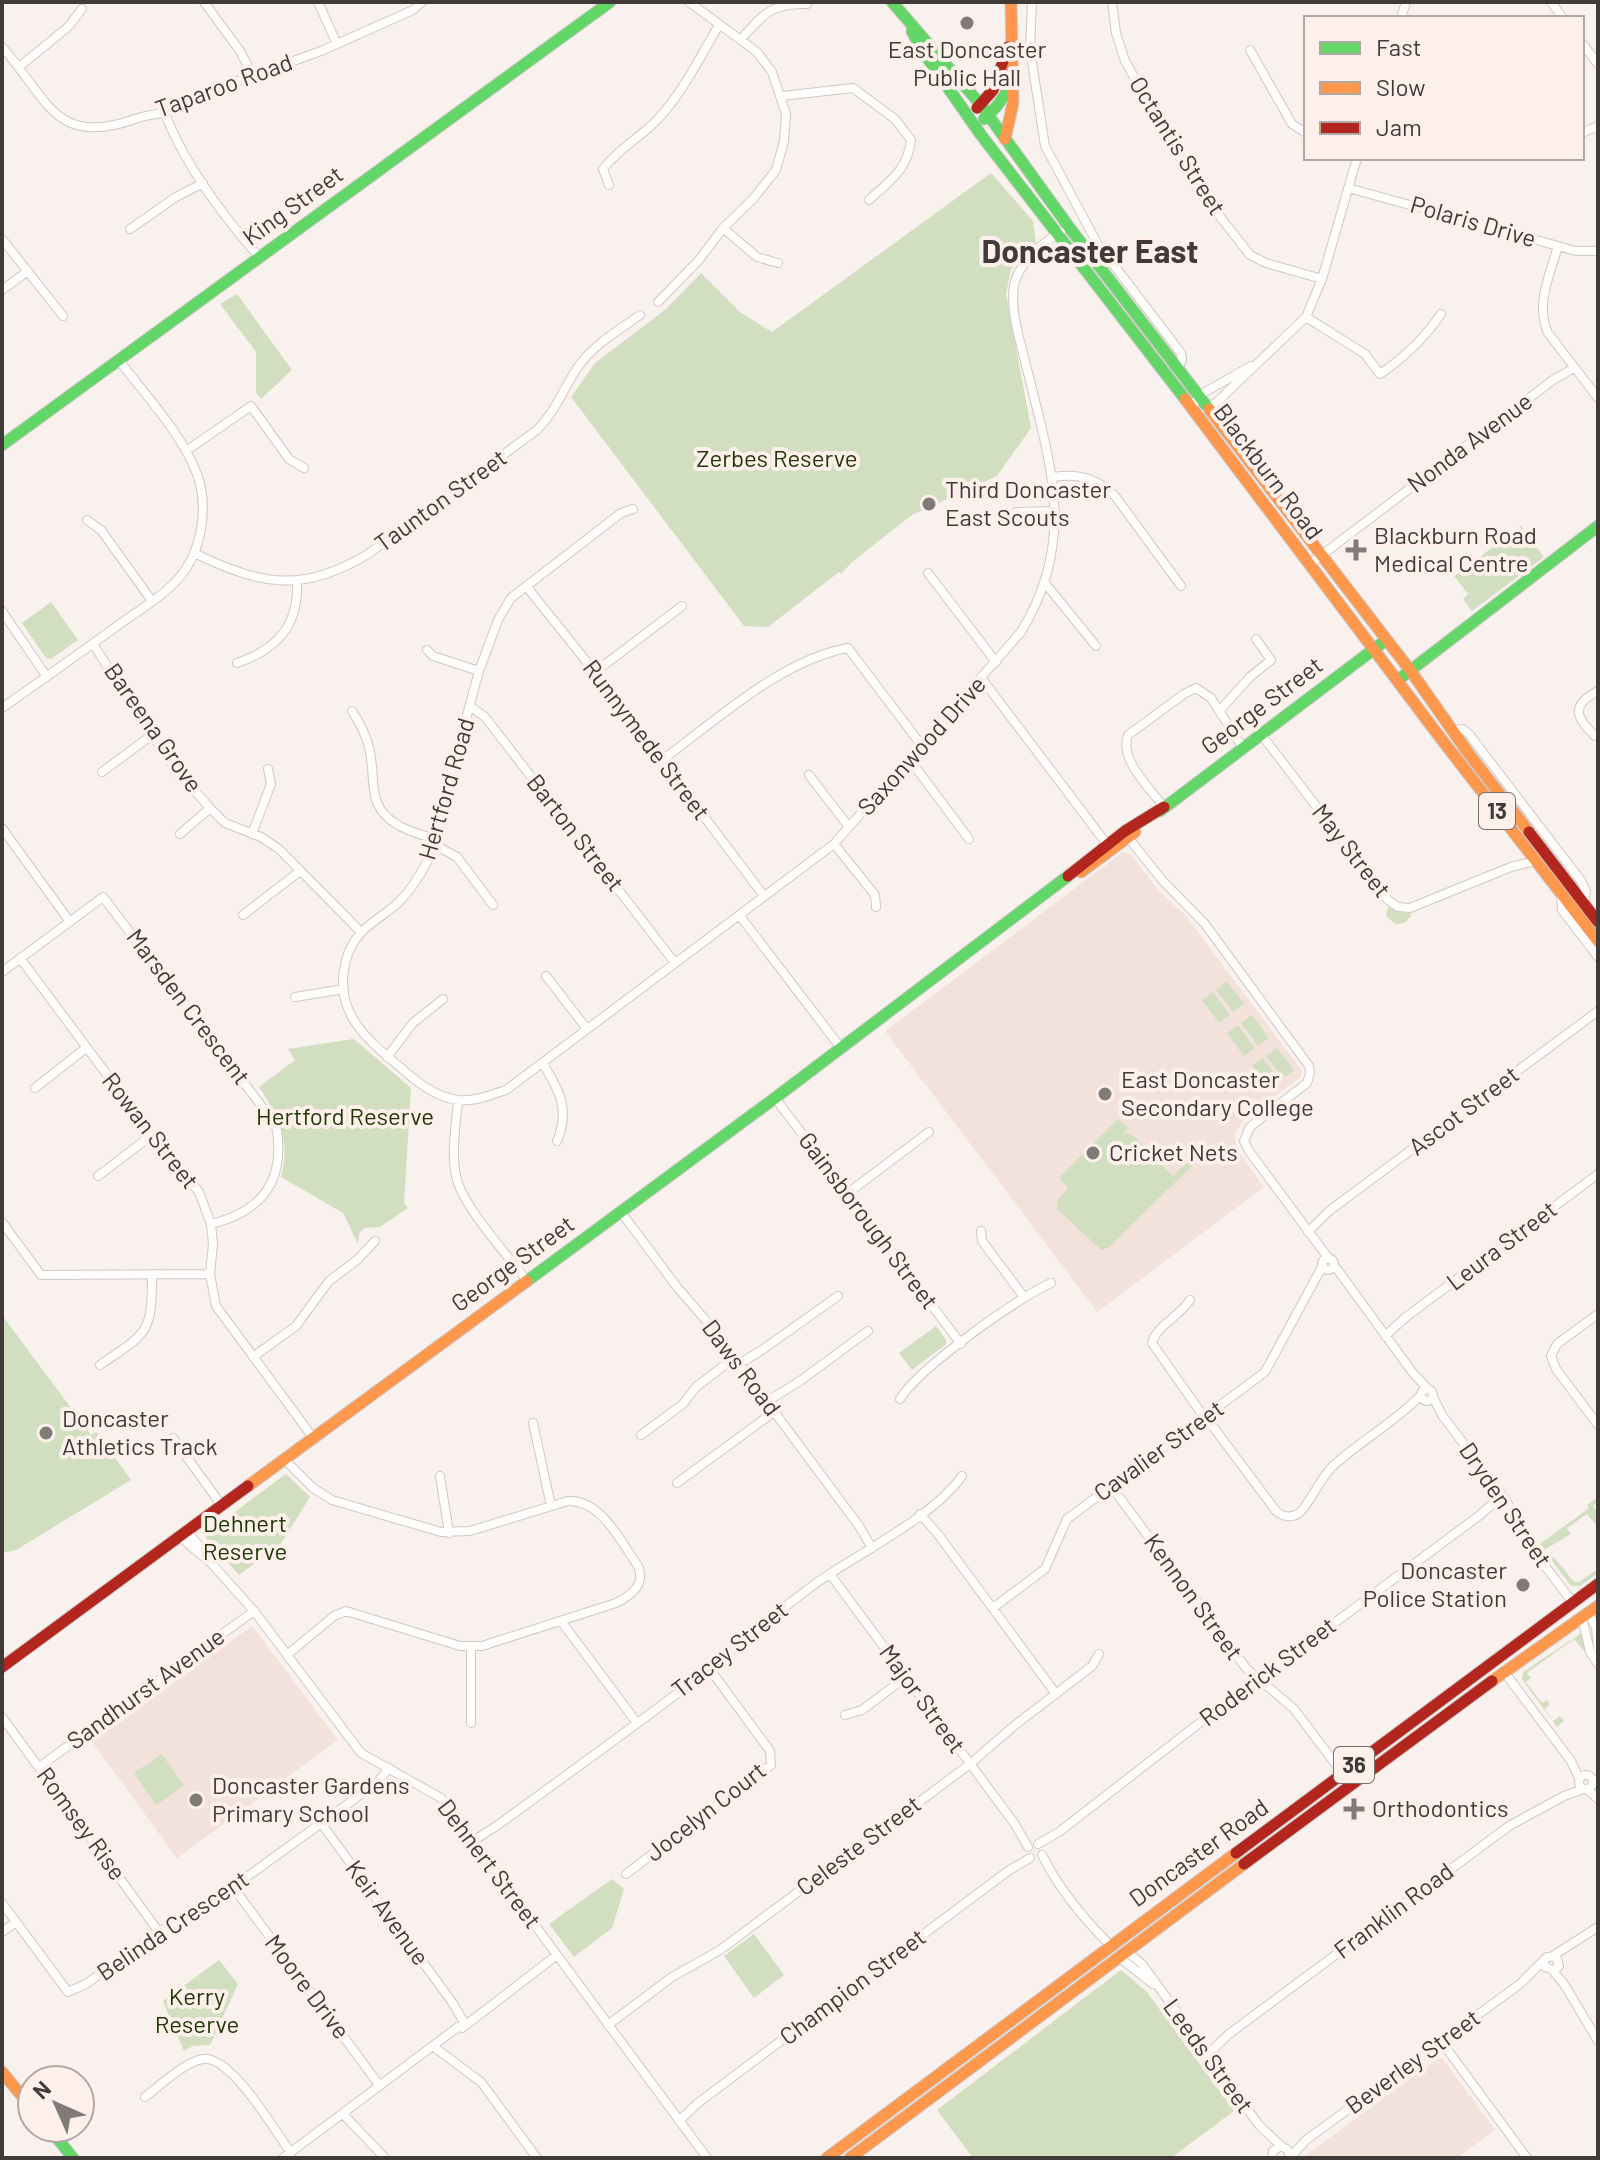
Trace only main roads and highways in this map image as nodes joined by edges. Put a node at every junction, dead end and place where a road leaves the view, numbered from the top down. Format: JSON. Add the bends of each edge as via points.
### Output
{"nodes":[{"id":1,"x":610,"y":2,"type":"edge"},
{"id":2,"x":892,"y":2,"type":"edge"},
{"id":3,"x":1011,"y":2,"type":"edge"},
{"id":4,"x":909,"y":24,"type":"junction"},
{"id":5,"x":1010,"y":41,"type":"junction"},
{"id":6,"x":1013,"y":83,"type":"junction"},
{"id":7,"x":984,"y":110,"type":"junction"},
{"id":8,"x":974,"y":125,"type":"junction"},
{"id":9,"x":1005,"y":139,"type":"junction"},
{"id":10,"x":2,"y":445,"type":"edge"},
{"id":11,"x":1247,"y":457,"type":"junction"},
{"id":12,"x":1237,"y":466,"type":"junction"},
{"id":13,"x":1598,"y":526,"type":"edge"},
{"id":14,"x":1386,"y":640,"type":"junction"},
{"id":15,"x":1375,"y":649,"type":"junction"},
{"id":16,"x":1410,"y":670,"type":"junction"},
{"id":17,"x":1398,"y":680,"type":"junction"},
{"id":18,"x":1596,"y":924,"type":"edge"},
{"id":19,"x":1598,"y":941,"type":"edge"},
{"id":20,"x":1598,"y":1584,"type":"edge"},
{"id":21,"x":1570,"y":1600,"type":"junction"},
{"id":22,"x":1589,"y":1612,"type":"edge"},
{"id":23,"x":2,"y":1667,"type":"edge"},
{"id":24,"x":1110,"y":1945,"type":"junction"},
{"id":25,"x":1122,"y":1954,"type":"junction"},
{"id":26,"x":2,"y":2072,"type":"edge"},
{"id":27,"x":16,"y":2089,"type":"edge"},
{"id":28,"x":836,"y":2155,"type":"edge"},
{"id":29,"x":850,"y":2158,"type":"edge"}],
"edges":[{"from":1,"to":10,"type":"main road","name":"King Street"},
{"from":2,"to":4,"type":"main road","name":"Blackburn Road"},
{"from":3,"to":5,"type":"main road"},
{"from":4,"to":7,"type":"main road","name":"Blackburn Road"},
{"from":4,"to":8,"type":"main road","name":"Blackburn Road"},
{"from":5,"to":6,"type":"main road"},
{"from":5,"to":7,"type":"main road"},
{"from":6,"to":7,"type":"main road"},
{"from":6,"to":9,"type":"main road"},
{"from":7,"to":8,"type":"main road"},
{"from":7,"to":9,"type":"main road","name":"Blackburn Road"},
{"from":8,"to":12,"type":"main road","name":"Blackburn Road","number":"13"},
{"from":9,"to":11,"type":"main road","name":"Blackburn Road","number":"13"},
{"from":11,"to":12,"type":"main road"},
{"from":11,"to":14,"type":"main road","name":"Blackburn Road","number":"13"},
{"from":12,"to":15,"type":"main road","name":"Blackburn Road","number":"13"},
{"from":13,"to":16,"type":"main road"},
{"from":14,"to":15,"type":"main road","name":"George Street"},
{"from":14,"to":16,"type":"main road","name":"Blackburn Road","number":"13"},
{"from":15,"to":17,"type":"main road","name":"Blackburn Road","number":"13"},
{"from":15,"to":23,"type":"main road","name":"George Street"},
{"from":16,"to":17,"type":"main road"},
{"from":16,"to":18,"type":"main road","name":"Blackburn Road","number":"13"},
{"from":17,"to":18,"type":"main road","name":"Blackburn Road","number":"13","via":[[1561,894]]},
{"from":18,"to":19,"type":"main road","name":"Blackburn Road","number":"13"},
{"from":20,"to":21,"type":"main road","name":"Doncaster Road","number":"36"},
{"from":21,"to":22,"type":"main road"},
{"from":21,"to":24,"type":"main road","name":"Doncaster Road","number":"36"},
{"from":22,"to":25,"type":"main road","name":"Doncaster Road","number":"36"},
{"from":24,"to":25,"type":"main road"},
{"from":24,"to":28,"type":"main road","name":"Doncaster Road","number":"36"},
{"from":25,"to":29,"type":"main road","name":"Doncaster Road","number":"36"},
{"from":26,"to":27,"type":"main road"}]}
